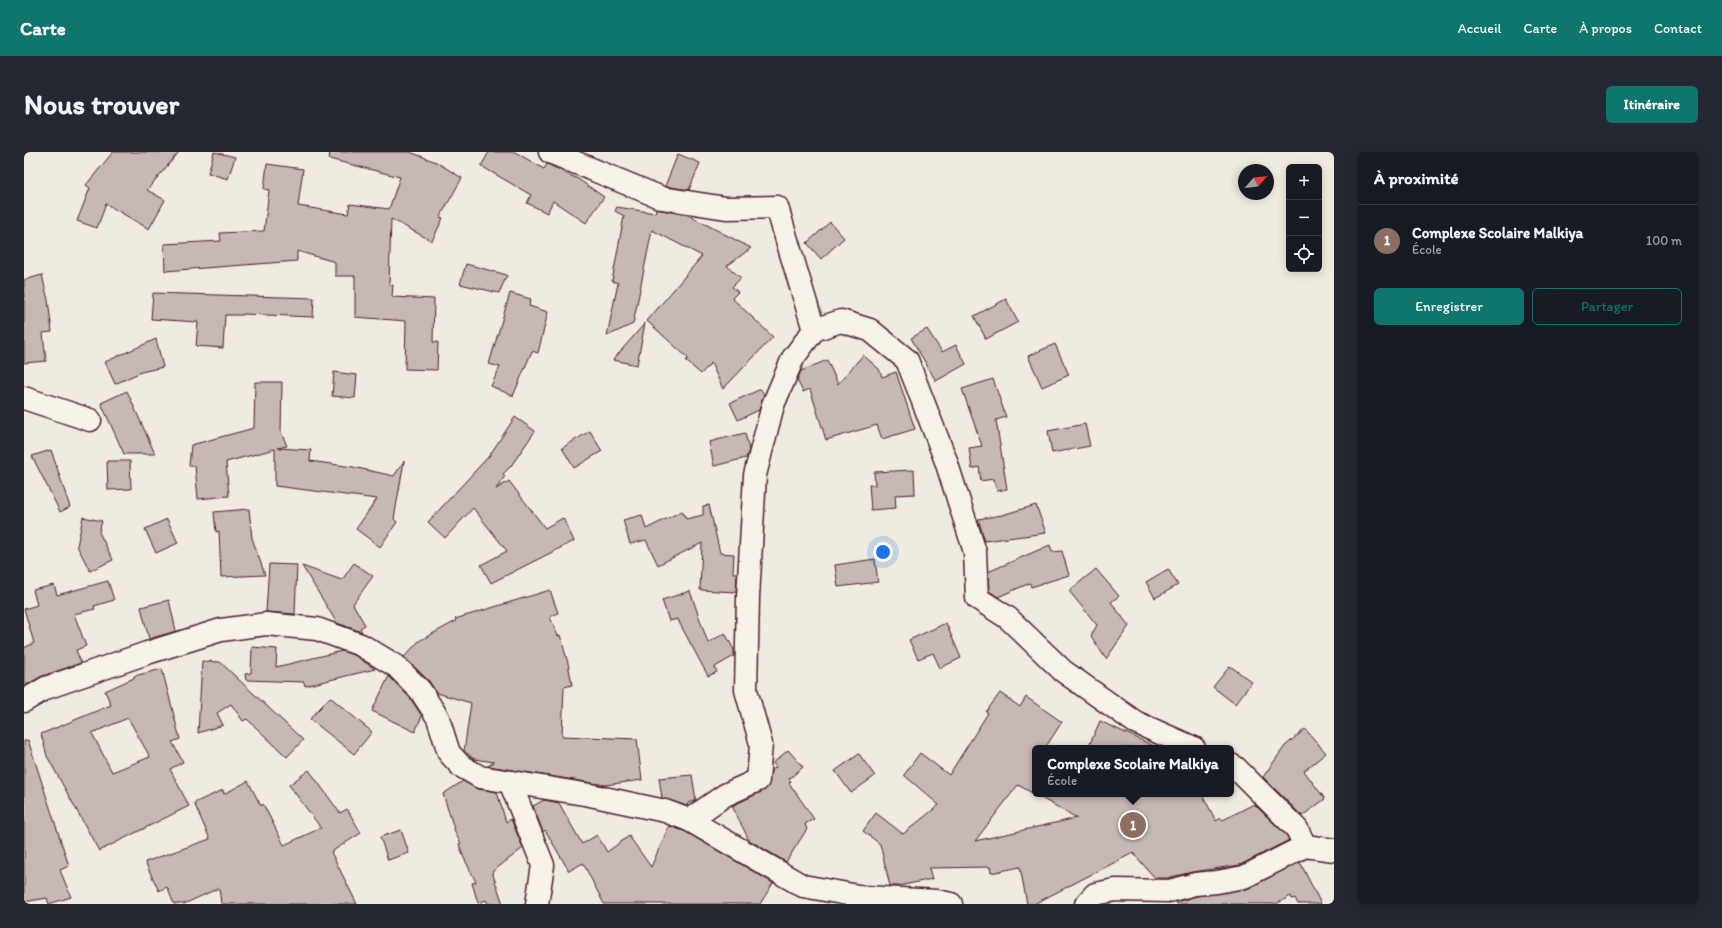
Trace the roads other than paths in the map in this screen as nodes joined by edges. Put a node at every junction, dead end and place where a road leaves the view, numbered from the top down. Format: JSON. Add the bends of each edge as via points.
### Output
{"nodes":[{"id":1,"x":550,"y":152,"type":"edge"},
{"id":2,"x":814,"y":330,"type":"junction"},
{"id":3,"x":24,"y":398,"type":"edge"},
{"id":4,"x":90,"y":420,"type":"dead end"},
{"id":5,"x":24,"y":701,"type":"edge"},
{"id":6,"x":1187,"y":745,"type":"edge"},
{"id":7,"x":1234,"y":767,"type":"edge"},
{"id":8,"x":510,"y":782,"type":"junction"},
{"id":9,"x":689,"y":820,"type":"junction"},
{"id":10,"x":1304,"y":846,"type":"junction"},
{"id":11,"x":1334,"y":850,"type":"edge"},
{"id":12,"x":537,"y":904,"type":"edge"},
{"id":13,"x":951,"y":904,"type":"edge"},
{"id":14,"x":1086,"y":904,"type":"edge"}],
"edges":[{"from":1,"to":2,"type":"street","via":[[662,198],[726,208],[777,207]]},
{"from":2,"to":6,"type":"street","via":[[841,321],[870,330],[907,360],[946,461],[975,552],[977,598],[1008,618],[1063,671],[1135,722]]},
{"from":2,"to":9,"type":"street","via":[[793,358],[773,405],[755,475],[746,690],[761,744],[758,780],[725,795]]},
{"from":3,"to":4,"type":"street"},
{"from":5,"to":8,"type":"street","via":[[46,688],[221,630],[266,624],[318,629],[361,645],[396,666],[420,690],[438,718],[449,753],[461,766],[480,777]]},
{"from":7,"to":10,"type":"street","via":[[1297,829]]},
{"from":8,"to":9,"type":"street","via":[[590,795]]},
{"from":8,"to":12,"type":"street","via":[[543,865]]},
{"from":9,"to":13,"type":"street","via":[[803,886],[864,897]]},
{"from":10,"to":11,"type":"street"},
{"from":10,"to":14,"type":"street","via":[[1244,878],[1195,884],[1169,891],[1115,890],[1095,894]]}]}
